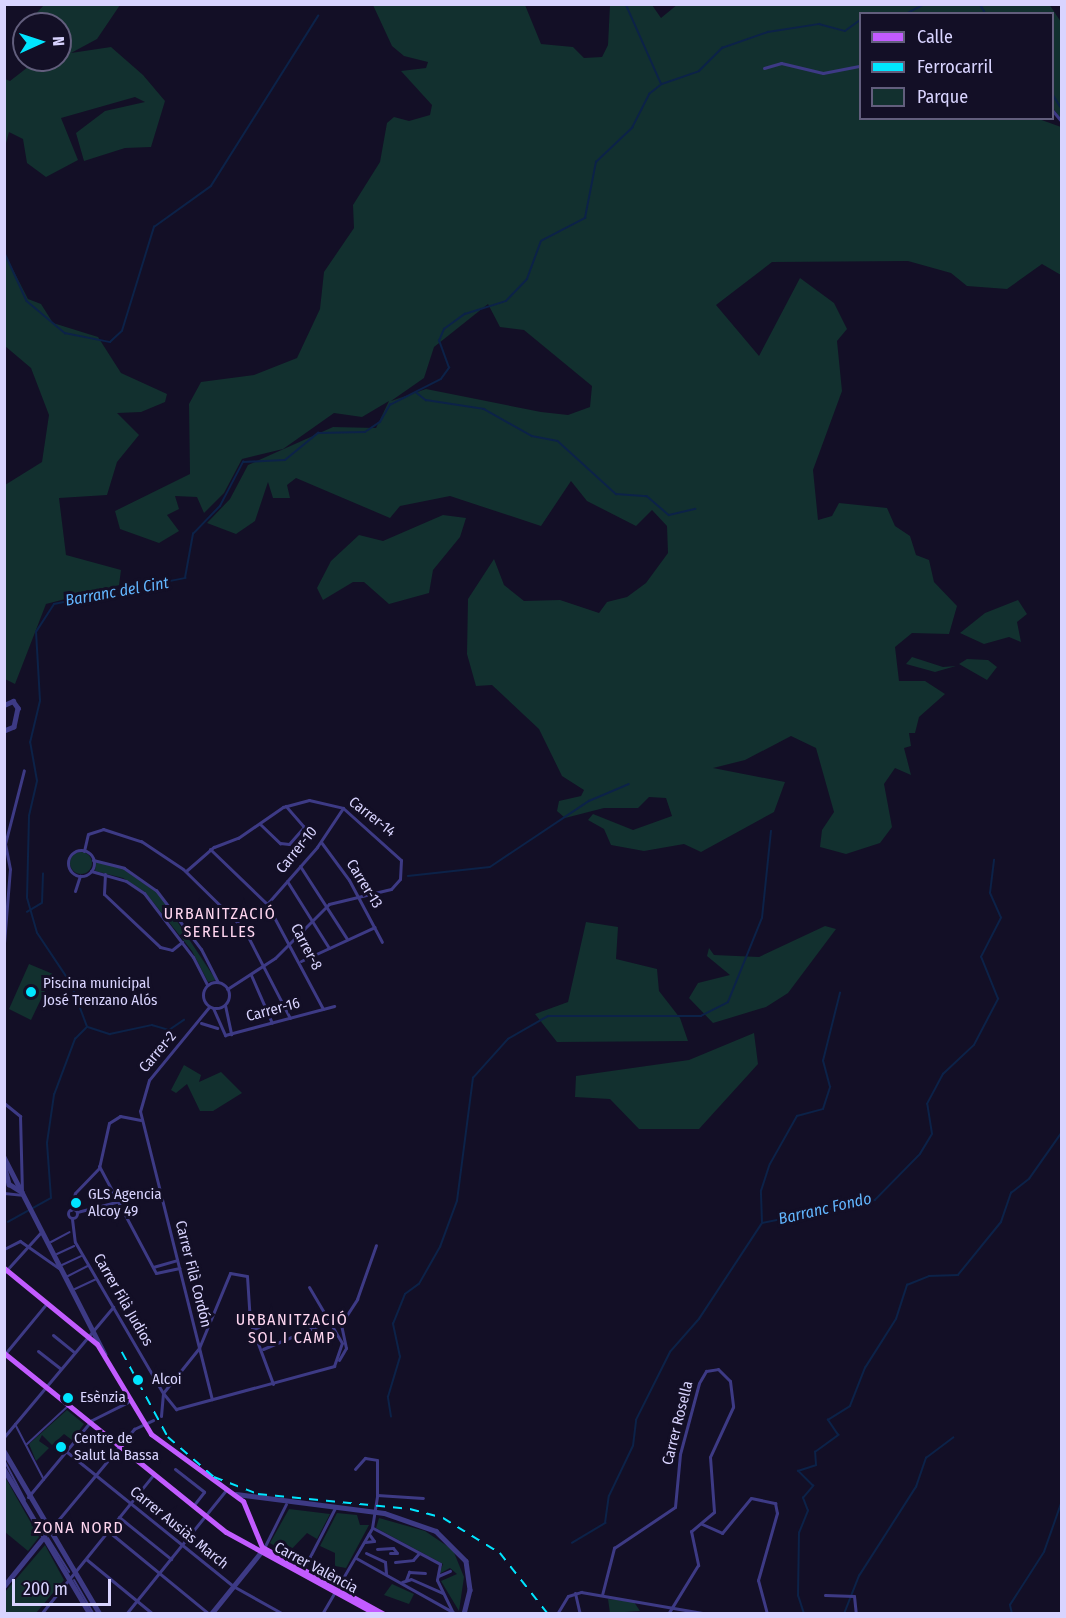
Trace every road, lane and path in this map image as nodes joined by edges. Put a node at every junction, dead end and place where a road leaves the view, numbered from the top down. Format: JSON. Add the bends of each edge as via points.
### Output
{"nodes":[{"id":1,"x":859,"y":66,"type":"edge"},
{"id":2,"x":764,"y":68,"type":"dead end"},
{"id":3,"x":4,"y":705,"type":"edge"},
{"id":4,"x":4,"y":731,"type":"edge"},
{"id":5,"x":24,"y":770,"type":"dead end"},
{"id":6,"x":285,"y":806,"type":"junction"},
{"id":7,"x":342,"y":808,"type":"junction"},
{"id":8,"x":260,"y":824,"type":"junction"},
{"id":9,"x":321,"y":842,"type":"junction"},
{"id":10,"x":210,"y":849,"type":"junction"},
{"id":11,"x":84,"y":851,"type":"junction"},
{"id":12,"x":93,"y":860,"type":"junction"},
{"id":13,"x":300,"y":866,"type":"junction"},
{"id":14,"x":91,"y":871,"type":"junction"},
{"id":15,"x":186,"y":871,"type":"junction"},
{"id":16,"x":105,"y":874,"type":"junction"},
{"id":17,"x":80,"y":876,"type":"junction"},
{"id":18,"x":287,"y":881,"type":"junction"},
{"id":19,"x":75,"y":891,"type":"dead end"},
{"id":20,"x":360,"y":897,"type":"junction"},
{"id":21,"x":267,"y":904,"type":"junction"},
{"id":22,"x":329,"y":904,"type":"junction"},
{"id":23,"x":313,"y":918,"type":"junction"},
{"id":24,"x":375,"y":927,"type":"junction"},
{"id":25,"x":347,"y":939,"type":"junction"},
{"id":26,"x":290,"y":941,"type":"junction"},
{"id":27,"x":183,"y":942,"type":"junction"},
{"id":28,"x":382,"y":942,"type":"dead end"},
{"id":29,"x":4,"y":943,"type":"edge"},
{"id":30,"x":329,"y":948,"type":"junction"},
{"id":31,"x":301,"y":961,"type":"junction"},
{"id":32,"x":266,"y":965,"type":"junction"},
{"id":33,"x":251,"y":975,"type":"junction"},
{"id":34,"x":218,"y":982,"type":"junction"},
{"id":35,"x":207,"y":986,"type":"junction"},
{"id":36,"x":227,"y":989,"type":"junction"},
{"id":37,"x":225,"y":1005,"type":"junction"},
{"id":38,"x":334,"y":1006,"type":"dead end"},
{"id":39,"x":211,"y":1007,"type":"junction"},
{"id":40,"x":323,"y":1009,"type":"junction"},
{"id":41,"x":290,"y":1018,"type":"junction"},
{"id":42,"x":200,"y":1023,"type":"junction"},
{"id":43,"x":272,"y":1023,"type":"junction"},
{"id":44,"x":219,"y":1031,"type":"junction"},
{"id":45,"x":231,"y":1034,"type":"junction"},
{"id":46,"x":4,"y":1103,"type":"edge"},
{"id":47,"x":141,"y":1120,"type":"junction"},
{"id":48,"x":4,"y":1157,"type":"edge"},
{"id":49,"x":4,"y":1164,"type":"edge"},
{"id":50,"x":99,"y":1166,"type":"junction"},
{"id":51,"x":16,"y":1171,"type":"junction"},
{"id":52,"x":8,"y":1178,"type":"junction"},
{"id":53,"x":21,"y":1184,"type":"junction"},
{"id":54,"x":13,"y":1186,"type":"junction"},
{"id":55,"x":159,"y":1191,"type":"junction"},
{"id":56,"x":4,"y":1193,"type":"edge"},
{"id":57,"x":23,"y":1193,"type":"junction"},
{"id":58,"x":119,"y":1202,"type":"junction"},
{"id":59,"x":71,"y":1210,"type":"junction"},
{"id":60,"x":77,"y":1212,"type":"junction"},
{"id":61,"x":72,"y":1219,"type":"junction"},
{"id":62,"x":40,"y":1230,"type":"junction"},
{"id":63,"x":70,"y":1232,"type":"dead end"},
{"id":64,"x":51,"y":1242,"type":"dead end"},
{"id":65,"x":375,"y":1245,"type":"dead end"},
{"id":66,"x":27,"y":1246,"type":"junction"},
{"id":67,"x":74,"y":1246,"type":"dead end"},
{"id":68,"x":4,"y":1249,"type":"edge"},
{"id":69,"x":57,"y":1254,"type":"dead end"},
{"id":70,"x":81,"y":1256,"type":"dead end"},
{"id":71,"x":177,"y":1260,"type":"junction"},
{"id":72,"x":88,"y":1266,"type":"dead end"},
{"id":73,"x":61,"y":1267,"type":"junction"},
{"id":74,"x":153,"y":1267,"type":"junction"},
{"id":75,"x":179,"y":1268,"type":"junction"},
{"id":76,"x":5,"y":1270,"type":"edge"},
{"id":77,"x":68,"y":1276,"type":"dead end"},
{"id":78,"x":96,"y":1278,"type":"dead end"},
{"id":79,"x":309,"y":1287,"type":"dead end"},
{"id":80,"x":75,"y":1289,"type":"dead end"},
{"id":81,"x":47,"y":1303,"type":"junction"},
{"id":82,"x":113,"y":1307,"type":"junction"},
{"id":83,"x":285,"y":1314,"type":"dead end"},
{"id":84,"x":327,"y":1322,"type":"junction"},
{"id":85,"x":93,"y":1329,"type":"junction"},
{"id":86,"x":252,"y":1330,"type":"junction"},
{"id":87,"x":52,"y":1335,"type":"dead end"},
{"id":88,"x":87,"y":1335,"type":"junction"},
{"id":89,"x":199,"y":1348,"type":"junction"},
{"id":90,"x":263,"y":1349,"type":"junction"},
{"id":91,"x":38,"y":1351,"type":"dead end"},
{"id":92,"x":73,"y":1352,"type":"junction"},
{"id":93,"x":5,"y":1354,"type":"edge"},
{"id":94,"x":334,"y":1366,"type":"junction"},
{"id":95,"x":60,"y":1368,"type":"junction"},
{"id":96,"x":113,"y":1373,"type":"junction"},
{"id":97,"x":273,"y":1384,"type":"junction"},
{"id":98,"x":45,"y":1386,"type":"junction"},
{"id":99,"x":163,"y":1391,"type":"junction"},
{"id":100,"x":212,"y":1399,"type":"junction"},
{"id":101,"x":128,"y":1402,"type":"junction"},
{"id":102,"x":69,"y":1405,"type":"junction"},
{"id":103,"x":160,"y":1416,"type":"dead end"},
{"id":104,"x":153,"y":1420,"type":"dead end"},
{"id":105,"x":90,"y":1423,"type":"junction"},
{"id":106,"x":15,"y":1424,"type":"junction"},
{"id":107,"x":4,"y":1437,"type":"edge"},
{"id":108,"x":26,"y":1445,"type":"junction"},
{"id":109,"x":119,"y":1446,"type":"junction"},
{"id":110,"x":4,"y":1451,"type":"edge"},
{"id":111,"x":67,"y":1452,"type":"junction"},
{"id":112,"x":4,"y":1460,"type":"edge"},
{"id":113,"x":4,"y":1469,"type":"edge"},
{"id":114,"x":175,"y":1469,"type":"dead end"},
{"id":115,"x":355,"y":1469,"type":"dead end"},
{"id":116,"x":154,"y":1474,"type":"junction"},
{"id":117,"x":96,"y":1475,"type":"junction"},
{"id":118,"x":44,"y":1480,"type":"junction"},
{"id":119,"x":229,"y":1491,"type":"junction"},
{"id":120,"x":377,"y":1495,"type":"junction"},
{"id":121,"x":28,"y":1497,"type":"junction"},
{"id":122,"x":423,"y":1498,"type":"dead end"},
{"id":123,"x":131,"y":1503,"type":"junction"},
{"id":124,"x":286,"y":1504,"type":"junction"},
{"id":125,"x":193,"y":1506,"type":"junction"},
{"id":126,"x":335,"y":1508,"type":"junction"},
{"id":127,"x":205,"y":1516,"type":"junction"},
{"id":128,"x":119,"y":1517,"type":"junction"},
{"id":129,"x":702,"y":1524,"type":"junction"},
{"id":130,"x":372,"y":1528,"type":"junction"},
{"id":131,"x":46,"y":1531,"type":"junction"},
{"id":132,"x":108,"y":1531,"type":"junction"},
{"id":133,"x":369,"y":1534,"type":"junction"},
{"id":134,"x":258,"y":1535,"type":"junction"},
{"id":135,"x":46,"y":1538,"type":"junction"},
{"id":136,"x":397,"y":1541,"type":"junction"},
{"id":137,"x":365,"y":1542,"type":"junction"},
{"id":138,"x":245,"y":1543,"type":"junction"},
{"id":139,"x":182,"y":1545,"type":"junction"},
{"id":140,"x":379,"y":1547,"type":"dead end"},
{"id":141,"x":393,"y":1548,"type":"junction"},
{"id":142,"x":262,"y":1550,"type":"junction"},
{"id":143,"x":366,"y":1553,"type":"dead end"},
{"id":144,"x":390,"y":1553,"type":"dead end"},
{"id":145,"x":419,"y":1553,"type":"junction"},
{"id":146,"x":356,"y":1558,"type":"junction"},
{"id":147,"x":86,"y":1559,"type":"junction"},
{"id":148,"x":171,"y":1559,"type":"junction"},
{"id":149,"x":395,"y":1562,"type":"dead end"},
{"id":150,"x":303,"y":1570,"type":"junction"},
{"id":151,"x":450,"y":1571,"type":"dead end"},
{"id":152,"x":72,"y":1572,"type":"junction"},
{"id":153,"x":159,"y":1573,"type":"junction"},
{"id":154,"x":425,"y":1573,"type":"dead end"},
{"id":155,"x":387,"y":1574,"type":"junction"},
{"id":156,"x":437,"y":1576,"type":"junction"},
{"id":157,"x":71,"y":1579,"type":"junction"},
{"id":158,"x":5,"y":1583,"type":"edge"},
{"id":159,"x":406,"y":1583,"type":"junction"},
{"id":160,"x":233,"y":1586,"type":"junction"},
{"id":161,"x":338,"y":1591,"type":"junction"},
{"id":162,"x":575,"y":1593,"type":"junction"},
{"id":163,"x":602,"y":1595,"type":"junction"},
{"id":164,"x":825,"y":1595,"type":"dead end"},
{"id":165,"x":445,"y":1596,"type":"junction"},
{"id":166,"x":137,"y":1600,"type":"junction"},
{"id":167,"x":442,"y":1604,"type":"junction"},
{"id":168,"x":674,"y":1604,"type":"junction"},
{"id":169,"x":452,"y":1611,"type":"junction"},
{"id":170,"x":42,"y":1613,"type":"edge"},
{"id":171,"x":90,"y":1614,"type":"edge"},
{"id":172,"x":94,"y":1614,"type":"edge"},
{"id":173,"x":100,"y":1614,"type":"edge"},
{"id":174,"x":126,"y":1614,"type":"edge"},
{"id":175,"x":153,"y":1614,"type":"edge"},
{"id":176,"x":210,"y":1614,"type":"edge"},
{"id":177,"x":283,"y":1614,"type":"edge"},
{"id":178,"x":322,"y":1614,"type":"edge"},
{"id":179,"x":376,"y":1614,"type":"edge"},
{"id":180,"x":384,"y":1614,"type":"edge"},
{"id":181,"x":456,"y":1614,"type":"edge"},
{"id":182,"x":464,"y":1614,"type":"edge"},
{"id":183,"x":557,"y":1614,"type":"edge"},
{"id":184,"x":580,"y":1614,"type":"edge"},
{"id":185,"x":668,"y":1614,"type":"edge"},
{"id":186,"x":708,"y":1614,"type":"edge"},
{"id":187,"x":768,"y":1614,"type":"edge"},
{"id":188,"x":856,"y":1614,"type":"edge"}],
"edges":[{"from":1,"to":2,"type":"street","via":[[823,72],[781,63]]},
{"from":3,"to":4,"type":"street","via":[[15,701],[18,708],[14,727]]},
{"from":5,"to":29,"type":"street","via":[[5,846],[10,872]]},
{"from":6,"to":7,"type":"street","name":"Carrer-14","via":[[315,800]]},
{"from":6,"to":8,"type":"street","name":"Carrer-14"},
{"from":6,"to":8,"type":"street","via":[[304,826],[289,844],[280,843]]},
{"from":7,"to":9,"type":"street","name":"Carrer-10"},
{"from":7,"to":20,"type":"street","name":"Carrer-14","via":[[396,851],[402,865],[391,889]]},
{"from":8,"to":10,"type":"street","name":"Carrer-14"},
{"from":9,"to":13,"type":"street","name":"Carrer-10"},
{"from":9,"to":20,"type":"street","name":"Carrer-13"},
{"from":10,"to":15,"type":"street","name":"Carrer-14"},
{"from":10,"to":21,"type":"street","name":"Carrer-8"},
{"from":11,"to":12,"type":"street"},
{"from":11,"to":15,"type":"street","via":[[88,834],[103,829],[148,844]]},
{"from":11,"to":17,"type":"street","via":[[68,860],[70,871]]},
{"from":12,"to":14,"type":"street"},
{"from":12,"to":34,"type":"street","via":[[124,868],[156,890],[201,949]]},
{"from":13,"to":18,"type":"street","name":"Carrer-10"},
{"from":13,"to":22,"type":"street"},
{"from":14,"to":16,"type":"street"},
{"from":14,"to":17,"type":"street"},
{"from":15,"to":32,"type":"street","via":[[225,906]]},
{"from":16,"to":27,"type":"street","via":[[144,893]]},
{"from":16,"to":27,"type":"street","via":[[104,894],[160,947],[172,950]]},
{"from":17,"to":19,"type":"street"},
{"from":18,"to":21,"type":"street","name":"Carrer-10"},
{"from":18,"to":23,"type":"street"},
{"from":20,"to":22,"type":"street","name":"Carrer-14"},
{"from":20,"to":24,"type":"street","name":"Carrer-13"},
{"from":21,"to":26,"type":"street","name":"Carrer-8"},
{"from":22,"to":23,"type":"street","name":"Carrer-14"},
{"from":22,"to":25,"type":"street"},
{"from":23,"to":26,"type":"street","name":"Carrer-14"},
{"from":23,"to":30,"type":"street"},
{"from":24,"to":25,"type":"street"},
{"from":24,"to":28,"type":"street","name":"Carrer-13"},
{"from":25,"to":30,"type":"street"},
{"from":26,"to":31,"type":"street","name":"Carrer-8"},
{"from":26,"to":32,"type":"street","name":"Carrer-14"},
{"from":27,"to":35,"type":"street"},
{"from":30,"to":31,"type":"street"},
{"from":31,"to":40,"type":"street","name":"Carrer-8"},
{"from":32,"to":33,"type":"street","name":"Carrer-14"},
{"from":32,"to":41,"type":"street"},
{"from":33,"to":36,"type":"street","name":"Carrer-14"},
{"from":33,"to":43,"type":"street"},
{"from":34,"to":35,"type":"street"},
{"from":34,"to":36,"type":"street"},
{"from":35,"to":39,"type":"street","via":[[203,997]]},
{"from":36,"to":37,"type":"street"},
{"from":37,"to":39,"type":"street"},
{"from":37,"to":45,"type":"street"},
{"from":38,"to":40,"type":"street","name":"Carrer-16"},
{"from":39,"to":42,"type":"street","name":"Carrer-2"},
{"from":39,"to":44,"type":"street"},
{"from":40,"to":41,"type":"street","name":"Carrer-16"},
{"from":41,"to":43,"type":"street","name":"Carrer-16"},
{"from":42,"to":44,"type":"street","name":"Carrer-16"},
{"from":42,"to":47,"type":"street","name":"Carrer-2","via":[[149,1080]]},
{"from":43,"to":45,"type":"street","name":"Carrer-16"},
{"from":44,"to":45,"type":"street","name":"Carrer-16"},
{"from":46,"to":51,"type":"street","via":[[20,1116]]},
{"from":47,"to":50,"type":"street","via":[[122,1116],[111,1121]]},
{"from":47,"to":55,"type":"street","name":"Carrer Filà Cordón"},
{"from":48,"to":51,"type":"street"},
{"from":49,"to":52,"type":"street"},
{"from":50,"to":58,"type":"street"},
{"from":50,"to":59,"type":"street","via":[[75,1193]]},
{"from":51,"to":52,"type":"street"},
{"from":51,"to":53,"type":"street"},
{"from":52,"to":54,"type":"street"},
{"from":53,"to":54,"type":"street"},
{"from":53,"to":57,"type":"street"},
{"from":54,"to":57,"type":"street"},
{"from":55,"to":58,"type":"street"},
{"from":55,"to":71,"type":"street","name":"Carrer Filà Cordón"},
{"from":56,"to":57,"type":"street"},
{"from":57,"to":62,"type":"street"},
{"from":58,"to":60,"type":"street"},
{"from":58,"to":74,"type":"street"},
{"from":59,"to":60,"type":"street"},
{"from":59,"to":61,"type":"street","name":"Carrer Filà Judios"},
{"from":60,"to":61,"type":"street"},
{"from":61,"to":82,"type":"street","name":"Carrer Filà Judios","via":[[75,1242]]},
{"from":62,"to":66,"type":"street"},
{"from":62,"to":73,"type":"street"},
{"from":63,"to":64,"type":"street"},
{"from":65,"to":94,"type":"street","via":[[360,1292],[341,1324],[346,1348]]},
{"from":66,"to":68,"type":"street","via":[[20,1241]]},
{"from":66,"to":73,"type":"street"},
{"from":66,"to":76,"type":"street"},
{"from":67,"to":69,"type":"street"},
{"from":70,"to":73,"type":"street"},
{"from":71,"to":74,"type":"street"},
{"from":71,"to":75,"type":"street","name":"Carrer Filà Cordón"},
{"from":72,"to":77,"type":"street"},
{"from":73,"to":85,"type":"street"},
{"from":74,"to":75,"type":"street","via":[[155,1272]]},
{"from":75,"to":89,"type":"street","name":"Carrer Filà Cordón"},
{"from":76,"to":81,"type":"main road"},
{"from":78,"to":80,"type":"street"},
{"from":79,"to":84,"type":"street"},
{"from":81,"to":88,"type":"main road"},
{"from":81,"to":93,"type":"street"},
{"from":82,"to":85,"type":"street"},
{"from":82,"to":99,"type":"street","name":"Carrer Filà Judios"},
{"from":83,"to":86,"type":"street"},
{"from":84,"to":90,"type":"street"},
{"from":84,"to":94,"type":"street","via":[[342,1343]]},
{"from":85,"to":88,"type":"street"},
{"from":85,"to":96,"type":"street"},
{"from":86,"to":89,"type":"street","via":[[247,1276],[230,1273]]},
{"from":86,"to":90,"type":"street"},
{"from":87,"to":92,"type":"street"},
{"from":88,"to":92,"type":"street"},
{"from":88,"to":96,"type":"main road"},
{"from":89,"to":99,"type":"street"},
{"from":89,"to":100,"type":"street","name":"Carrer Filà Cordón"},
{"from":90,"to":97,"type":"street"},
{"from":91,"to":95,"type":"street"},
{"from":92,"to":95,"type":"street"},
{"from":93,"to":98,"type":"main road","name":"Carrer València"},
{"from":94,"to":97,"type":"street"},
{"from":95,"to":98,"type":"street"},
{"from":96,"to":101,"type":"main road"},
{"from":97,"to":100,"type":"street"},
{"from":98,"to":102,"type":"main road","name":"Carrer València"},
{"from":98,"to":106,"type":"street"},
{"from":99,"to":100,"type":"street","name":"Carrer Filà Judios","via":[[176,1409]]},
{"from":99,"to":103,"type":"street"},
{"from":101,"to":105,"type":"street"},
{"from":101,"to":119,"type":"main road","via":[[144,1427]]},
{"from":102,"to":105,"type":"main road","name":"Carrer València"},
{"from":102,"to":108,"type":"street"},
{"from":104,"to":109,"type":"street","via":[[134,1429]]},
{"from":105,"to":109,"type":"main road","name":"Carrer València"},
{"from":105,"to":111,"type":"street"},
{"from":106,"to":107,"type":"street"},
{"from":106,"to":108,"type":"street"},
{"from":108,"to":118,"type":"street"},
{"from":109,"to":116,"type":"main road","name":"Carrer València"},
{"from":109,"to":117,"type":"street"},
{"from":110,"to":121,"type":"street"},
{"from":111,"to":117,"type":"street","name":"Carrer Ausiàs March"},
{"from":111,"to":118,"type":"street"},
{"from":112,"to":131,"type":"street"},
{"from":113,"to":135,"type":"street"},
{"from":114,"to":125,"type":"street","via":[[204,1492]]},
{"from":115,"to":120,"type":"street","via":[[365,1458],[377,1460]]},
{"from":116,"to":123,"type":"street"},
{"from":116,"to":125,"type":"main road","name":"Carrer València"},
{"from":117,"to":123,"type":"street","name":"Carrer Ausiàs March"},
{"from":117,"to":131,"type":"street"},
{"from":118,"to":121,"type":"street"},
{"from":119,"to":124,"type":"street"},
{"from":119,"to":127,"type":"street"},
{"from":119,"to":134,"type":"main road","via":[[247,1507]]},
{"from":120,"to":122,"type":"street"},
{"from":120,"to":130,"type":"street"},
{"from":121,"to":131,"type":"street"},
{"from":123,"to":128,"type":"street"},
{"from":123,"to":139,"type":"street","name":"Carrer Ausiàs March"},
{"from":124,"to":126,"type":"street"},
{"from":124,"to":142,"type":"street"},
{"from":125,"to":127,"type":"main road","name":"Carrer València"},
{"from":126,"to":150,"type":"street"},
{"from":126,"to":182,"type":"street","via":[[399,1516],[445,1535],[469,1569]]},
{"from":127,"to":138,"type":"main road","name":"Carrer València"},
{"from":127,"to":139,"type":"street"},
{"from":128,"to":132,"type":"street"},
{"from":128,"to":148,"type":"street"},
{"from":129,"to":163,"type":"street","name":"Carrer Rosella","via":[[715,1509],[711,1452],[734,1407],[730,1381],[718,1369],[706,1371],[699,1383],[680,1454],[675,1507],[614,1548]]},
{"from":129,"to":168,"type":"street","via":[[691,1531],[697,1568]]},
{"from":129,"to":187,"type":"street","via":[[722,1533],[751,1498],[769,1498],[777,1508],[758,1580]]},
{"from":130,"to":133,"type":"street"},
{"from":130,"to":136,"type":"street"},
{"from":131,"to":135,"type":"street"},
{"from":131,"to":152,"type":"street"},
{"from":132,"to":147,"type":"street"},
{"from":132,"to":153,"type":"street"},
{"from":133,"to":137,"type":"street"},
{"from":133,"to":137,"type":"street","via":[[374,1541]]},
{"from":134,"to":138,"type":"main road","name":"Carrer València"},
{"from":134,"to":142,"type":"main road"},
{"from":135,"to":152,"type":"street"},
{"from":135,"to":157,"type":"street"},
{"from":135,"to":158,"type":"street"},
{"from":136,"to":141,"type":"street"},
{"from":136,"to":145,"type":"street"},
{"from":137,"to":146,"type":"street"},
{"from":138,"to":142,"type":"main road","name":"Carrer València"},
{"from":139,"to":148,"type":"street"},
{"from":139,"to":160,"type":"street","name":"Carrer Ausiàs March"},
{"from":140,"to":141,"type":"street"},
{"from":141,"to":144,"type":"street"},
{"from":142,"to":150,"type":"main road","name":"Carrer València"},
{"from":142,"to":160,"type":"street"},
{"from":142,"to":161,"type":"main road","name":"Carrer València"},
{"from":143,"to":155,"type":"street","via":[[385,1562]]},
{"from":145,"to":149,"type":"street","via":[[412,1560]]},
{"from":145,"to":156,"type":"street","via":[[439,1563]]},
{"from":146,"to":155,"type":"street"},
{"from":146,"to":161,"type":"street"},
{"from":147,"to":152,"type":"street"},
{"from":147,"to":166,"type":"street"},
{"from":148,"to":153,"type":"street"},
{"from":150,"to":161,"type":"main road","name":"Carrer València"},
{"from":151,"to":156,"type":"street"},
{"from":152,"to":157,"type":"street"},
{"from":152,"to":173,"type":"street"},
{"from":153,"to":166,"type":"street"},
{"from":153,"to":176,"type":"street"},
{"from":154,"to":159,"type":"street","via":[[409,1572]]},
{"from":155,"to":159,"type":"street"},
{"from":156,"to":165,"type":"street"},
{"from":157,"to":170,"type":"street"},
{"from":157,"to":171,"type":"street"},
{"from":157,"to":172,"type":"street"},
{"from":159,"to":165,"type":"street"},
{"from":159,"to":167,"type":"street"},
{"from":160,"to":176,"type":"street"},
{"from":160,"to":177,"type":"street","name":"Carrer Ausiàs March"},
{"from":161,"to":178,"type":"street"},
{"from":161,"to":179,"type":"main road","name":"Carrer València"},
{"from":161,"to":180,"type":"main road","name":"Carrer València"},
{"from":162,"to":163,"type":"street"},
{"from":162,"to":183,"type":"street"},
{"from":162,"to":184,"type":"street"},
{"from":163,"to":168,"type":"street"},
{"from":164,"to":188,"type":"street","via":[[854,1596]]},
{"from":165,"to":167,"type":"street"},
{"from":165,"to":169,"type":"street"},
{"from":166,"to":174,"type":"street"},
{"from":166,"to":175,"type":"street"},
{"from":167,"to":169,"type":"street"},
{"from":168,"to":185,"type":"street"},
{"from":168,"to":186,"type":"street"},
{"from":169,"to":181,"type":"street"}]}
